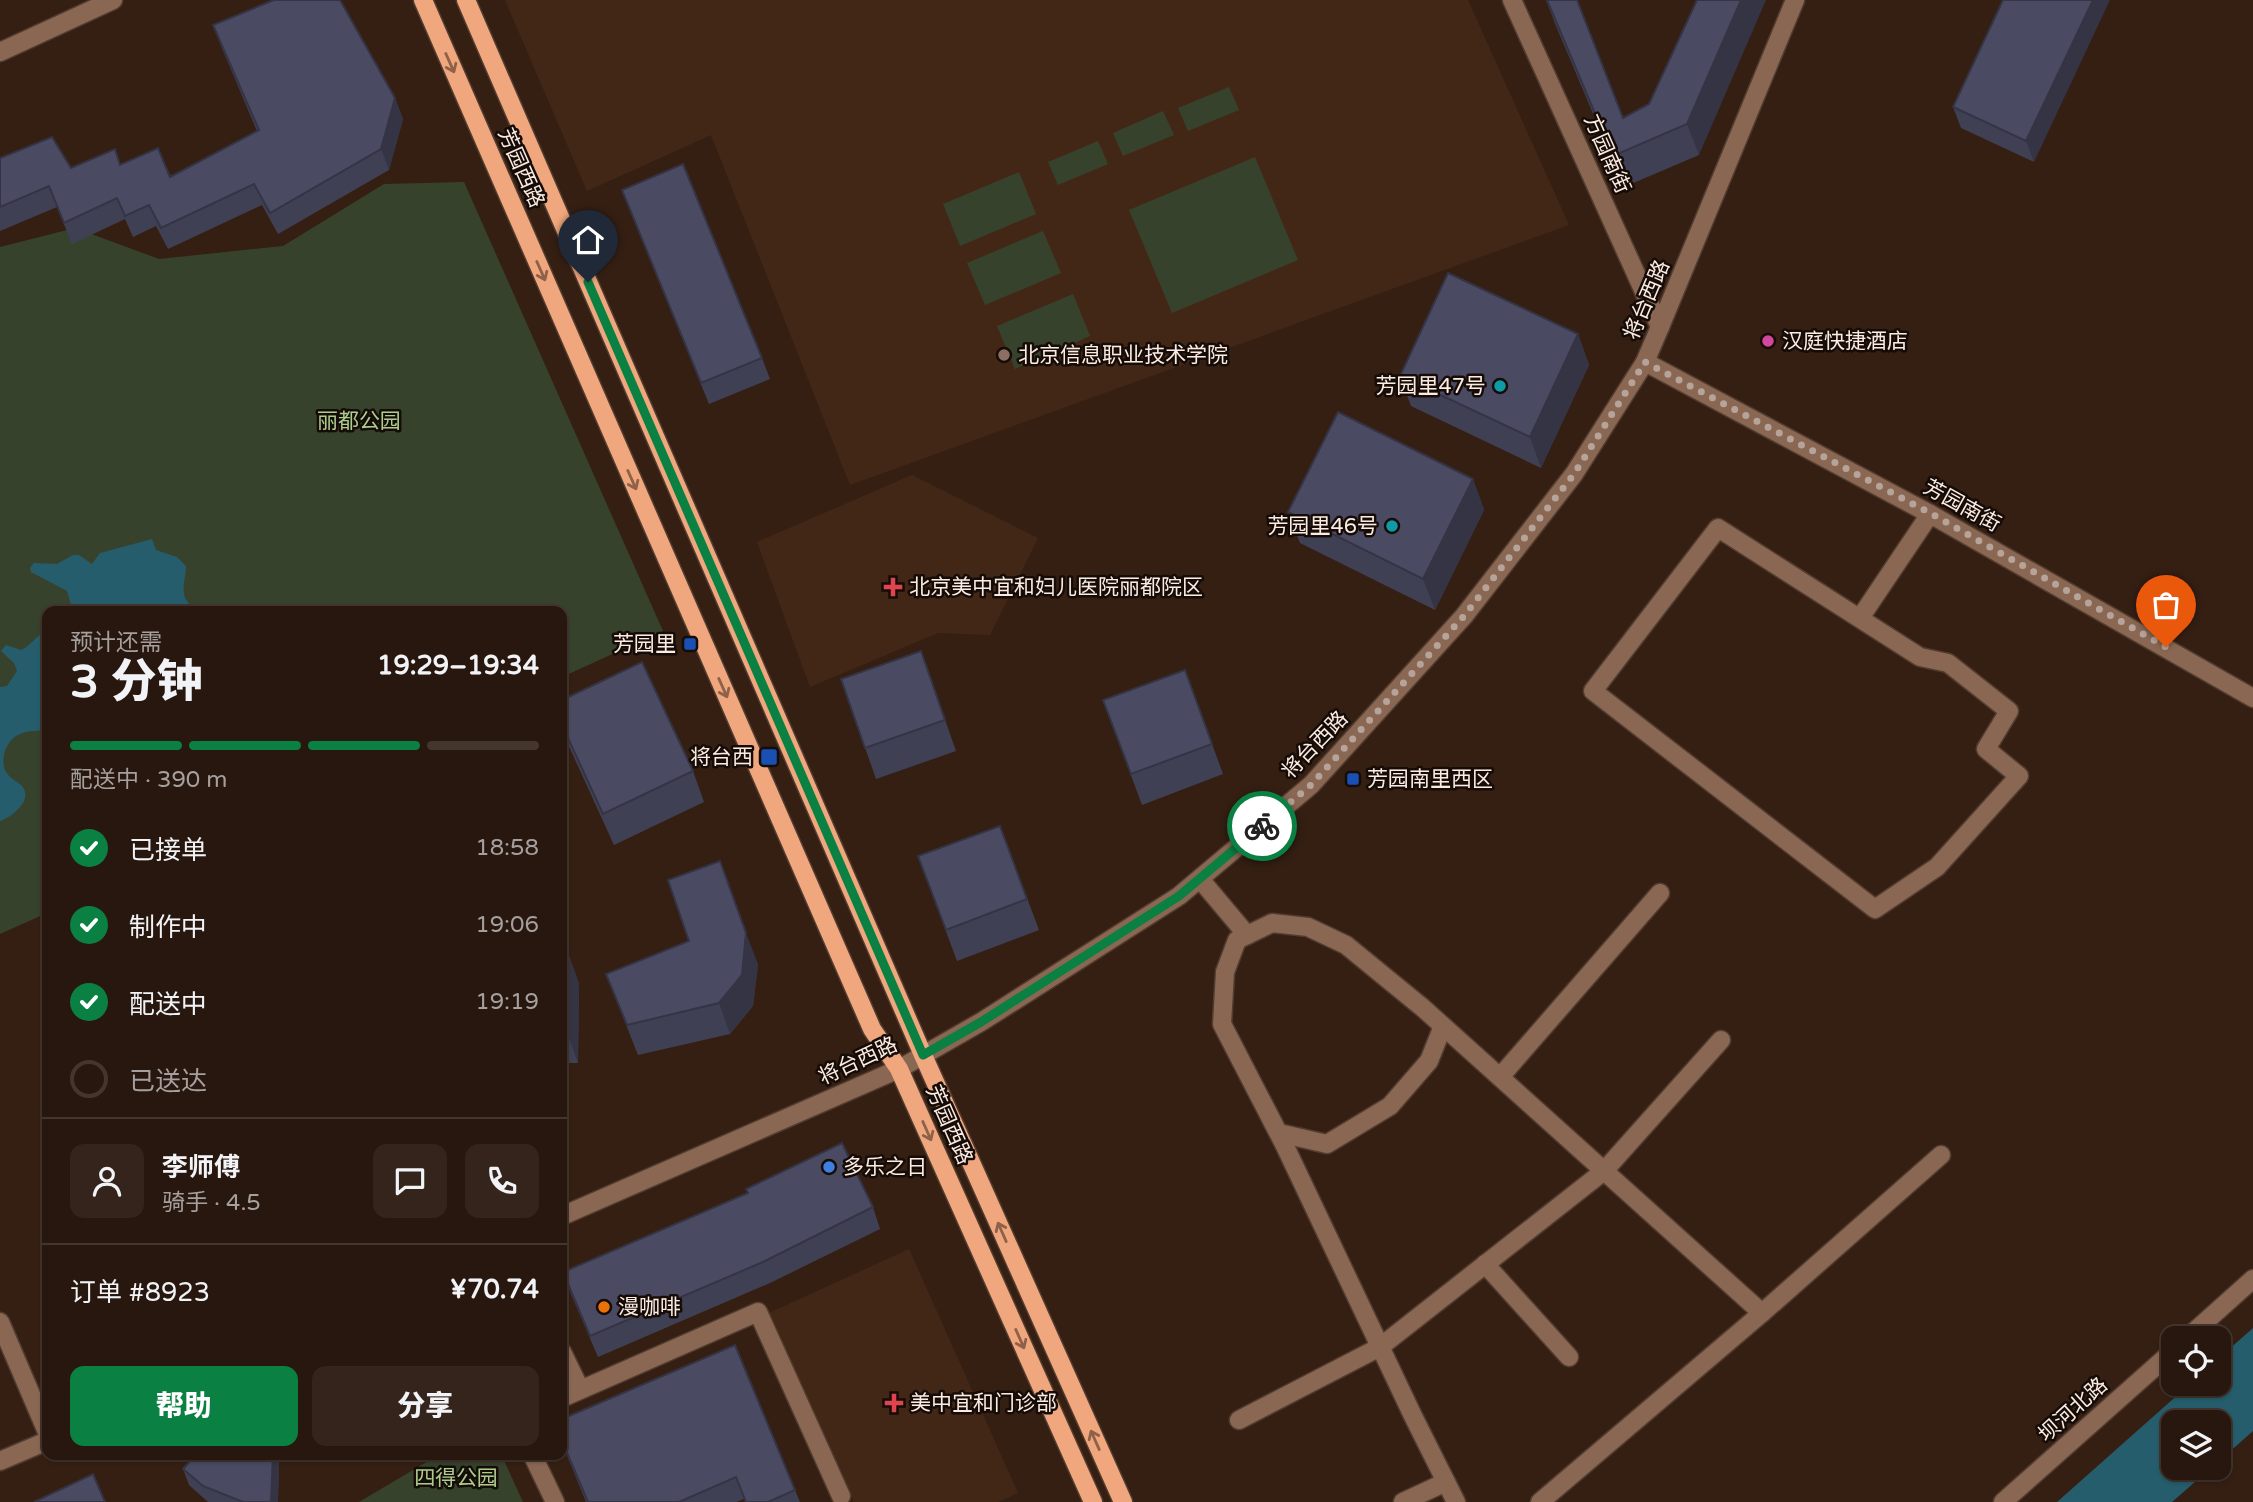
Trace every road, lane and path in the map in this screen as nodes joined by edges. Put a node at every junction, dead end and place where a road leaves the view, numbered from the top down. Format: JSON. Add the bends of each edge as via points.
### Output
{"nodes":[{"id":1,"x":113,"y":0,"type":"edge"},
{"id":2,"x":423,"y":0,"type":"edge"},
{"id":3,"x":466,"y":0,"type":"edge"},
{"id":4,"x":1512,"y":0,"type":"edge"},
{"id":5,"x":1795,"y":0,"type":"edge"},
{"id":6,"x":0,"y":52,"type":"edge"},
{"id":7,"x":1660,"y":327,"type":"junction"},
{"id":8,"x":1645,"y":362,"type":"junction"},
{"id":9,"x":1930,"y":513,"type":"junction"},
{"id":10,"x":1860,"y":618,"type":"junction"},
{"id":11,"x":2253,"y":698,"type":"edge"},
{"id":12,"x":1200,"y":879,"type":"junction"},
{"id":13,"x":1660,"y":893,"type":"dead end"},
{"id":14,"x":1247,"y":935,"type":"junction"},
{"id":15,"x":1443,"y":1026,"type":"junction"},
{"id":16,"x":1721,"y":1040,"type":"dead end"},
{"id":17,"x":923,"y":1055,"type":"junction"},
{"id":18,"x":899,"y":1069,"type":"junction"},
{"id":19,"x":1500,"y":1077,"type":"junction"},
{"id":20,"x":1279,"y":1133,"type":"junction"},
{"id":21,"x":1941,"y":1155,"type":"dead end"},
{"id":22,"x":1604,"y":1171,"type":"junction"},
{"id":23,"x":567,"y":1214,"type":"edge"},
{"id":24,"x":1485,"y":1264,"type":"junction"},
{"id":25,"x":2253,"y":1279,"type":"edge"},
{"id":26,"x":1762,"y":1313,"type":"junction"},
{"id":27,"x":0,"y":1322,"type":"edge"},
{"id":28,"x":2201,"y":1326,"type":"edge"},
{"id":29,"x":1380,"y":1348,"type":"junction"},
{"id":30,"x":1569,"y":1357,"type":"dead end"},
{"id":31,"x":567,"y":1362,"type":"edge"},
{"id":32,"x":2161,"y":1362,"type":"edge"},
{"id":33,"x":580,"y":1389,"type":"junction"},
{"id":34,"x":567,"y":1396,"type":"edge"},
{"id":35,"x":42,"y":1420,"type":"edge"},
{"id":36,"x":1239,"y":1420,"type":"dead end"},
{"id":37,"x":42,"y":1443,"type":"edge"},
{"id":38,"x":535,"y":1460,"type":"edge"},
{"id":39,"x":0,"y":1461,"type":"edge"},
{"id":40,"x":1446,"y":1482,"type":"junction"},
{"id":41,"x":841,"y":1496,"type":"dead end"},
{"id":42,"x":555,"y":1502,"type":"edge"},
{"id":43,"x":1093,"y":1502,"type":"edge"},
{"id":44,"x":1123,"y":1502,"type":"edge"},
{"id":45,"x":1403,"y":1502,"type":"edge"},
{"id":46,"x":1456,"y":1502,"type":"edge"},
{"id":47,"x":1540,"y":1502,"type":"edge"},
{"id":48,"x":2003,"y":1502,"type":"edge"}],
"edges":[{"from":1,"to":6,"type":"street"},
{"from":2,"to":18,"type":"main road","name":"芳园西路","one_way":true,"via":[[872,1029]]},
{"from":3,"to":17,"type":"main road","name":"芳园西路"},
{"from":4,"to":7,"type":"street","name":"方园南街"},
{"from":5,"to":7,"type":"street","name":"将台西路"},
{"from":7,"to":8,"type":"street","name":"将台西路"},
{"from":8,"to":9,"type":"street","name":"芳园南街"},
{"from":8,"to":12,"type":"street","name":"将台西路","via":[[1574,474],[1464,616],[1311,785]]},
{"from":9,"to":10,"type":"street"},
{"from":9,"to":11,"type":"street","name":"芳园南街"},
{"from":10,"to":10,"type":"street","via":[[1718,528],[1593,691],[1875,909],[1937,867],[2019,776],[1986,748],[2009,711],[1948,663],[1920,657]]},
{"from":12,"to":14,"type":"street"},
{"from":12,"to":17,"type":"street","name":"将台西路"},
{"from":13,"to":19,"type":"street"},
{"from":14,"to":15,"type":"street","via":[[1272,923],[1308,927],[1336,940]]},
{"from":14,"to":20,"type":"street","via":[[1237,940],[1225,972],[1223,1024]]},
{"from":15,"to":19,"type":"street"},
{"from":15,"to":20,"type":"street","via":[[1429,1061],[1390,1107],[1326,1144]]},
{"from":16,"to":22,"type":"street"},
{"from":17,"to":18,"type":"street","name":"将台西路"},
{"from":44,"to":17,"type":"main road","name":"芳园西路","one_way":true},
{"from":18,"to":23,"type":"street","name":"将台西路"},
{"from":18,"to":43,"type":"main road","name":"芳园西路","one_way":true},
{"from":19,"to":22,"type":"street"},
{"from":20,"to":29,"type":"street"},
{"from":21,"to":26,"type":"street"},
{"from":22,"to":24,"type":"street"},
{"from":22,"to":26,"type":"street"},
{"from":24,"to":29,"type":"street"},
{"from":24,"to":30,"type":"street"},
{"from":25,"to":28,"type":"street"},
{"from":26,"to":47,"type":"street"},
{"from":27,"to":35,"type":"street"},
{"from":29,"to":36,"type":"street"},
{"from":29,"to":40,"type":"street"},
{"from":31,"to":33,"type":"street"},
{"from":32,"to":48,"type":"street","name":"坝河北路"},
{"from":33,"to":34,"type":"street"},
{"from":33,"to":41,"type":"street","via":[[758,1312]]},
{"from":37,"to":39,"type":"street"},
{"from":38,"to":42,"type":"street"},
{"from":40,"to":45,"type":"street"},
{"from":40,"to":46,"type":"street"}]}
